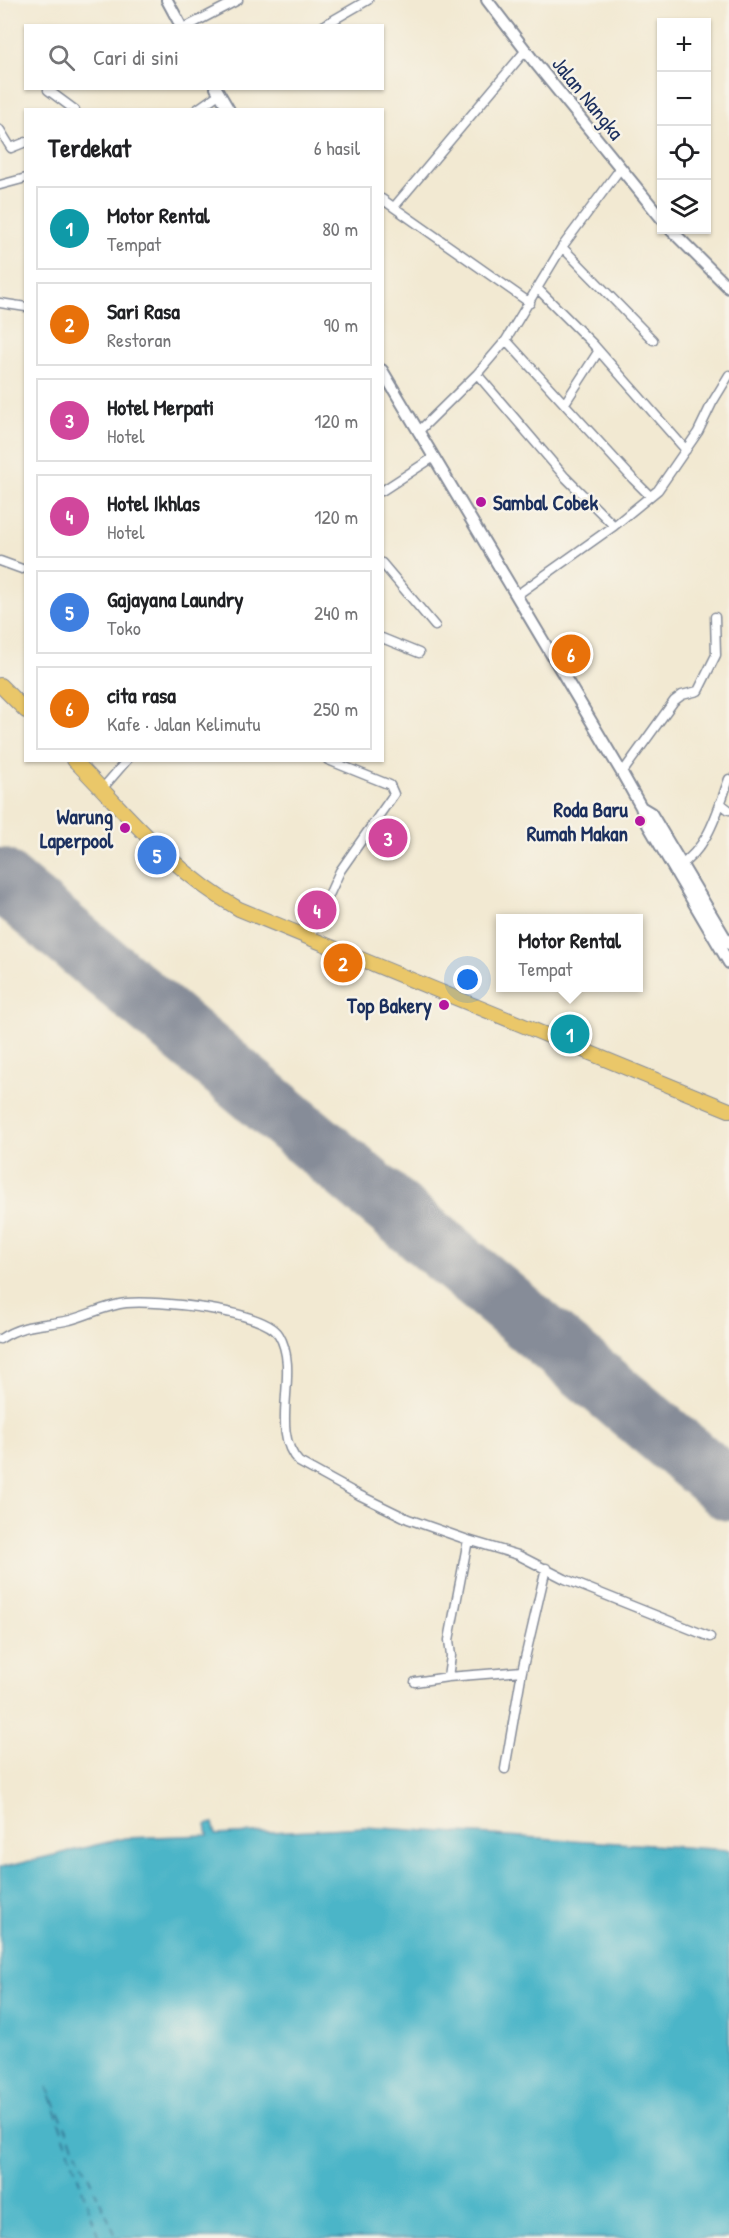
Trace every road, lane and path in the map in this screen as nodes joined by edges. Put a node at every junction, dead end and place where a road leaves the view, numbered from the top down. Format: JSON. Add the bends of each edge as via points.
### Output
{"nodes":[{"id":1,"x":167,"y":0,"type":"edge"},
{"id":2,"x":238,"y":0,"type":"edge"},
{"id":3,"x":368,"y":0,"type":"edge"},
{"id":4,"x":487,"y":0,"type":"edge"},
{"id":5,"x":180,"y":24,"type":"edge"},
{"id":6,"x":192,"y":24,"type":"edge"},
{"id":7,"x":326,"y":24,"type":"edge"},
{"id":8,"x":526,"y":50,"type":"junction"},
{"id":9,"x":48,"y":90,"type":"edge"},
{"id":10,"x":218,"y":91,"type":"edge"},
{"id":11,"x":72,"y":108,"type":"edge"},
{"id":12,"x":198,"y":108,"type":"edge"},
{"id":13,"x":228,"y":108,"type":"edge"},
{"id":14,"x":0,"y":130,"type":"edge"},
{"id":15,"x":24,"y":143,"type":"edge"},
{"id":16,"x":620,"y":169,"type":"junction"},
{"id":17,"x":24,"y":179,"type":"edge"},
{"id":18,"x":0,"y":185,"type":"edge"},
{"id":19,"x":384,"y":200,"type":"edge"},
{"id":20,"x":394,"y":207,"type":"junction"},
{"id":21,"x":657,"y":213,"type":"edge"},
{"id":22,"x":675,"y":234,"type":"edge"},
{"id":23,"x":562,"y":247,"type":"junction"},
{"id":24,"x":538,"y":288,"type":"junction"},
{"id":25,"x":729,"y":288,"type":"edge"},
{"id":26,"x":0,"y":303,"type":"edge"},
{"id":27,"x":530,"y":303,"type":"junction"},
{"id":28,"x":24,"y":307,"type":"edge"},
{"id":29,"x":506,"y":340,"type":"junction"},
{"id":30,"x":653,"y":340,"type":"dead end"},
{"id":31,"x":598,"y":352,"type":"junction"},
{"id":32,"x":384,"y":373,"type":"edge"},
{"id":33,"x":477,"y":374,"type":"junction"},
{"id":34,"x":729,"y":375,"type":"edge"},
{"id":35,"x":565,"y":403,"type":"junction"},
{"id":36,"x":418,"y":432,"type":"junction"},
{"id":37,"x":686,"y":450,"type":"junction"},
{"id":38,"x":434,"y":458,"type":"junction"},
{"id":39,"x":384,"y":490,"type":"edge"},
{"id":40,"x":650,"y":496,"type":"junction"},
{"id":41,"x":614,"y":526,"type":"junction"},
{"id":42,"x":0,"y":561,"type":"edge"},
{"id":43,"x":384,"y":565,"type":"edge"},
{"id":44,"x":22,"y":570,"type":"dead end"},
{"id":45,"x":517,"y":596,"type":"junction"},
{"id":46,"x":715,"y":617,"type":"dead end"},
{"id":47,"x":435,"y":626,"type":"dead end"},
{"id":48,"x":384,"y":639,"type":"edge"},
{"id":49,"x":419,"y":653,"type":"dead end"},
{"id":50,"x":0,"y":685,"type":"edge"},
{"id":51,"x":24,"y":709,"type":"edge"},
{"id":52,"x":76,"y":762,"type":"edge"},
{"id":53,"x":125,"y":762,"type":"edge"},
{"id":54,"x":333,"y":762,"type":"edge"},
{"id":55,"x":622,"y":773,"type":"junction"},
{"id":56,"x":729,"y":779,"type":"edge"},
{"id":57,"x":102,"y":789,"type":"junction"},
{"id":58,"x":720,"y":803,"type":"junction"},
{"id":59,"x":729,"y":810,"type":"edge"},
{"id":60,"x":678,"y":867,"type":"junction"},
{"id":61,"x":310,"y":937,"type":"junction"},
{"id":62,"x":729,"y":944,"type":"edge"},
{"id":63,"x":729,"y":963,"type":"edge"},
{"id":64,"x":729,"y":1110,"type":"edge"},
{"id":65,"x":0,"y":1339,"type":"edge"},
{"id":66,"x":468,"y":1540,"type":"junction"},
{"id":67,"x":546,"y":1568,"type":"junction"},
{"id":68,"x":710,"y":1637,"type":"dead end"},
{"id":69,"x":522,"y":1671,"type":"junction"},
{"id":70,"x":448,"y":1677,"type":"junction"},
{"id":71,"x":415,"y":1682,"type":"dead end"},
{"id":72,"x":505,"y":1769,"type":"dead end"}],
"edges":[{"from":1,"to":5,"type":"street"},
{"from":2,"to":6,"type":"street"},
{"from":3,"to":7,"type":"street"},
{"from":4,"to":8,"type":"street","name":"Jalan Nangka"},
{"from":8,"to":16,"type":"street","name":"Jalan Nangka"},
{"from":8,"to":20,"type":"street"},
{"from":9,"to":11,"type":"street"},
{"from":10,"to":12,"type":"street"},
{"from":10,"to":13,"type":"street"},
{"from":14,"to":15,"type":"street","via":[[11,148]]},
{"from":16,"to":21,"type":"street","name":"Jalan Nangka"},
{"from":16,"to":23,"type":"street"},
{"from":17,"to":18,"type":"street"},
{"from":19,"to":20,"type":"street"},
{"from":20,"to":27,"type":"street"},
{"from":22,"to":25,"type":"street"},
{"from":23,"to":24,"type":"street"},
{"from":23,"to":30,"type":"street"},
{"from":24,"to":27,"type":"street"},
{"from":24,"to":31,"type":"street"},
{"from":26,"to":28,"type":"street"},
{"from":27,"to":29,"type":"street"},
{"from":29,"to":33,"type":"street"},
{"from":29,"to":35,"type":"street"},
{"from":31,"to":35,"type":"street"},
{"from":31,"to":37,"type":"street"},
{"from":32,"to":36,"type":"street"},
{"from":33,"to":36,"type":"street"},
{"from":33,"to":41,"type":"street","via":[[558,469]]},
{"from":34,"to":37,"type":"street"},
{"from":35,"to":40,"type":"street"},
{"from":36,"to":38,"type":"street"},
{"from":37,"to":40,"type":"street"},
{"from":38,"to":39,"type":"street"},
{"from":38,"to":45,"type":"street"},
{"from":40,"to":41,"type":"street"},
{"from":41,"to":45,"type":"street"},
{"from":42,"to":44,"type":"street"},
{"from":43,"to":47,"type":"street"},
{"from":45,"to":55,"type":"street"},
{"from":46,"to":55,"type":"street","via":[[716,655],[698,691],[674,701]]},
{"from":48,"to":49,"type":"street"},
{"from":50,"to":51,"type":"highway"},
{"from":52,"to":57,"type":"highway"},
{"from":53,"to":57,"type":"street"},
{"from":54,"to":61,"type":"street","via":[[390,785],[394,794],[340,871]]},
{"from":55,"to":60,"type":"street","via":[[641,807],[651,813]]},
{"from":56,"to":58,"type":"street"},
{"from":57,"to":61,"type":"highway","via":[[175,864],[205,888],[239,909]]},
{"from":58,"to":59,"type":"street"},
{"from":58,"to":60,"type":"street","via":[[696,853]]},
{"from":60,"to":62,"type":"street"},
{"from":60,"to":63,"type":"street"},
{"from":61,"to":64,"type":"highway"},
{"from":65,"to":66,"type":"street","via":[[20,1328],[138,1302],[238,1314],[268,1323],[287,1351],[286,1423],[292,1455],[314,1472],[408,1519]]},
{"from":66,"to":67,"type":"street"},
{"from":66,"to":70,"type":"street","via":[[449,1640]]},
{"from":67,"to":68,"type":"street"},
{"from":67,"to":69,"type":"street"},
{"from":69,"to":70,"type":"street"},
{"from":69,"to":72,"type":"street"},
{"from":70,"to":71,"type":"street"}]}
